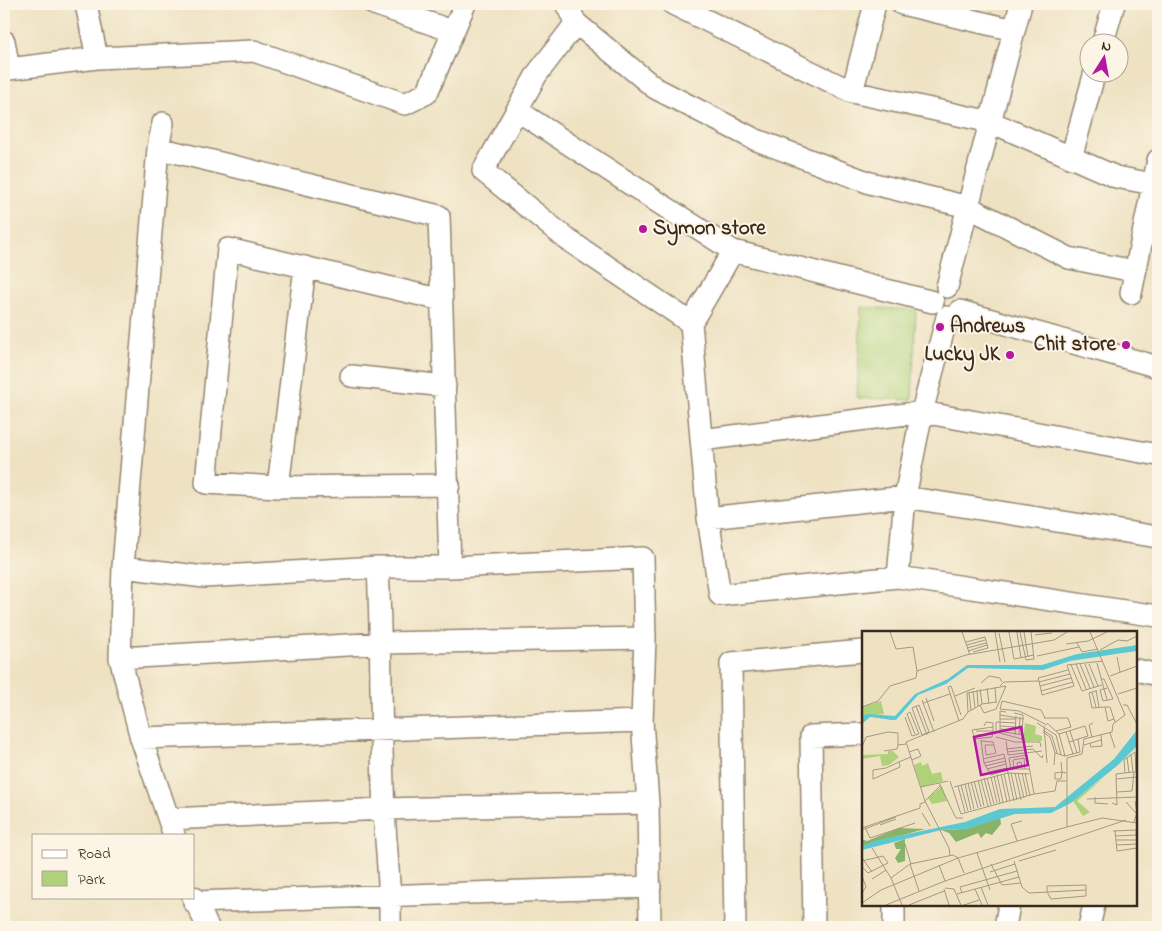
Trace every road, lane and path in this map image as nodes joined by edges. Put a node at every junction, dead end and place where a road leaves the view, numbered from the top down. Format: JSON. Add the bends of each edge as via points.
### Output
{"nodes":[{"id":1,"x":86,"y":4,"type":"edge"},
{"id":2,"x":374,"y":4,"type":"edge"},
{"id":3,"x":465,"y":4,"type":"edge"},
{"id":4,"x":566,"y":4,"type":"edge"},
{"id":5,"x":673,"y":4,"type":"edge"},
{"id":6,"x":875,"y":4,"type":"edge"},
{"id":7,"x":902,"y":4,"type":"edge"},
{"id":8,"x":1021,"y":4,"type":"edge"},
{"id":9,"x":1114,"y":4,"type":"edge"},
{"id":10,"x":576,"y":23,"type":"junction"},
{"id":11,"x":1014,"y":30,"type":"junction"},
{"id":12,"x":452,"y":31,"type":"junction"},
{"id":13,"x":1106,"y":32,"type":"edge"},
{"id":14,"x":4,"y":42,"type":"edge"},
{"id":15,"x":97,"y":58,"type":"junction"},
{"id":16,"x":1091,"y":82,"type":"edge"},
{"id":17,"x":852,"y":92,"type":"junction"},
{"id":18,"x":518,"y":111,"type":"junction"},
{"id":19,"x":991,"y":122,"type":"junction"},
{"id":20,"x":163,"y":123,"type":"dead end"},
{"id":21,"x":158,"y":148,"type":"junction"},
{"id":22,"x":1071,"y":158,"type":"junction"},
{"id":23,"x":1158,"y":160,"type":"edge"},
{"id":24,"x":1155,"y":184,"type":"edge"},
{"id":25,"x":968,"y":207,"type":"junction"},
{"id":26,"x":733,"y":251,"type":"junction"},
{"id":27,"x":305,"y":267,"type":"junction"},
{"id":28,"x":1134,"y":271,"type":"junction"},
{"id":29,"x":1131,"y":294,"type":"dead end"},
{"id":30,"x":442,"y":300,"type":"junction"},
{"id":31,"x":947,"y":304,"type":"junction"},
{"id":32,"x":691,"y":323,"type":"junction"},
{"id":33,"x":1158,"y":367,"type":"edge"},
{"id":34,"x":351,"y":376,"type":"dead end"},
{"id":35,"x":445,"y":386,"type":"junction"},
{"id":36,"x":922,"y":412,"type":"junction"},
{"id":37,"x":701,"y":440,"type":"junction"},
{"id":38,"x":1158,"y":455,"type":"edge"},
{"id":39,"x":449,"y":485,"type":"junction"},
{"id":40,"x":278,"y":487,"type":"junction"},
{"id":41,"x":905,"y":497,"type":"junction"},
{"id":42,"x":708,"y":518,"type":"junction"},
{"id":43,"x":1158,"y":536,"type":"edge"},
{"id":44,"x":450,"y":566,"type":"junction"},
{"id":45,"x":378,"y":567,"type":"junction"},
{"id":46,"x":123,"y":568,"type":"junction"},
{"id":47,"x":898,"y":577,"type":"junction"},
{"id":48,"x":1158,"y":616,"type":"edge"},
{"id":49,"x":645,"y":638,"type":"junction"},
{"id":50,"x":382,"y":643,"type":"junction"},
{"id":51,"x":862,"y":651,"type":"edge"},
{"id":52,"x":120,"y":658,"type":"junction"},
{"id":53,"x":1137,"y":670,"type":"edge"},
{"id":54,"x":1158,"y":675,"type":"edge"},
{"id":55,"x":642,"y":721,"type":"junction"},
{"id":56,"x":383,"y":730,"type":"junction"},
{"id":57,"x":862,"y":734,"type":"edge"},
{"id":58,"x":141,"y":738,"type":"junction"},
{"id":59,"x":648,"y":803,"type":"junction"},
{"id":60,"x":384,"y":809,"type":"junction"},
{"id":61,"x":171,"y":827,"type":"edge"},
{"id":62,"x":650,"y":887,"type":"junction"},
{"id":63,"x":390,"y":895,"type":"junction"},
{"id":64,"x":194,"y":900,"type":"edge"},
{"id":65,"x":894,"y":906,"type":"edge"},
{"id":66,"x":1009,"y":906,"type":"edge"},
{"id":67,"x":1094,"y":906,"type":"edge"},
{"id":68,"x":208,"y":927,"type":"edge"},
{"id":69,"x":390,"y":927,"type":"edge"},
{"id":70,"x":650,"y":927,"type":"edge"},
{"id":71,"x":735,"y":927,"type":"edge"},
{"id":72,"x":814,"y":927,"type":"edge"},
{"id":73,"x":894,"y":927,"type":"edge"},
{"id":74,"x":1005,"y":927,"type":"edge"},
{"id":75,"x":1089,"y":927,"type":"edge"}],
"edges":[{"from":1,"to":15,"type":"street"},
{"from":2,"to":12,"type":"street"},
{"from":3,"to":12,"type":"street"},
{"from":4,"to":10,"type":"street"},
{"from":5,"to":17,"type":"street"},
{"from":6,"to":17,"type":"street"},
{"from":7,"to":11,"type":"street"},
{"from":8,"to":11,"type":"street"},
{"from":9,"to":13,"type":"street"},
{"from":10,"to":18,"type":"street","via":[[537,74]]},
{"from":10,"to":25,"type":"street","via":[[655,88],[754,139],[870,183]]},
{"from":11,"to":19,"type":"street"},
{"from":12,"to":15,"type":"street","via":[[427,93],[405,104],[254,51]]},
{"from":14,"to":15,"type":"street","via":[[9,70]]},
{"from":16,"to":22,"type":"street"},
{"from":17,"to":19,"type":"street"},
{"from":18,"to":26,"type":"street"},
{"from":18,"to":32,"type":"street","via":[[483,171],[568,240]]},
{"from":19,"to":22,"type":"street"},
{"from":19,"to":25,"type":"street"},
{"from":20,"to":21,"type":"street"},
{"from":21,"to":30,"type":"street","via":[[439,216]]},
{"from":21,"to":46,"type":"street"},
{"from":22,"to":24,"type":"street","via":[[1116,177]]},
{"from":23,"to":24,"type":"street"},
{"from":24,"to":28,"type":"street"},
{"from":25,"to":28,"type":"street","via":[[1070,258]]},
{"from":25,"to":31,"type":"street"},
{"from":26,"to":31,"type":"street"},
{"from":26,"to":32,"type":"street"},
{"from":27,"to":30,"type":"street"},
{"from":27,"to":40,"type":"street"},
{"from":27,"to":40,"type":"street","via":[[228,249],[206,483]]},
{"from":28,"to":29,"type":"street"},
{"from":30,"to":35,"type":"street"},
{"from":31,"to":33,"type":"street"},
{"from":31,"to":36,"type":"street"},
{"from":32,"to":37,"type":"street"},
{"from":34,"to":35,"type":"street"},
{"from":35,"to":39,"type":"street"},
{"from":36,"to":37,"type":"street"},
{"from":36,"to":38,"type":"street"},
{"from":36,"to":41,"type":"street"},
{"from":37,"to":42,"type":"street"},
{"from":39,"to":40,"type":"street"},
{"from":39,"to":44,"type":"street"},
{"from":41,"to":42,"type":"street"},
{"from":41,"to":43,"type":"street"},
{"from":41,"to":47,"type":"street"},
{"from":42,"to":47,"type":"street","via":[[720,595]]},
{"from":44,"to":45,"type":"street"},
{"from":44,"to":49,"type":"street","via":[[643,558]]},
{"from":45,"to":46,"type":"street","via":[[204,576]]},
{"from":45,"to":50,"type":"street"},
{"from":46,"to":52,"type":"street"},
{"from":47,"to":48,"type":"street"},
{"from":49,"to":50,"type":"street"},
{"from":49,"to":55,"type":"street"},
{"from":50,"to":52,"type":"street"},
{"from":50,"to":56,"type":"street"},
{"from":51,"to":71,"type":"street","via":[[731,663]]},
{"from":52,"to":58,"type":"street"},
{"from":53,"to":54,"type":"street"},
{"from":55,"to":56,"type":"street"},
{"from":55,"to":59,"type":"street"},
{"from":56,"to":58,"type":"street"},
{"from":56,"to":60,"type":"street"},
{"from":57,"to":72,"type":"street","via":[[811,736]]},
{"from":58,"to":61,"type":"street"},
{"from":59,"to":60,"type":"street"},
{"from":59,"to":62,"type":"street"},
{"from":60,"to":61,"type":"street"},
{"from":60,"to":63,"type":"street"},
{"from":62,"to":63,"type":"street"},
{"from":62,"to":70,"type":"street"},
{"from":63,"to":64,"type":"street"},
{"from":63,"to":69,"type":"street"},
{"from":64,"to":68,"type":"street"},
{"from":65,"to":73,"type":"street"},
{"from":66,"to":74,"type":"street"},
{"from":67,"to":75,"type":"street"}]}
